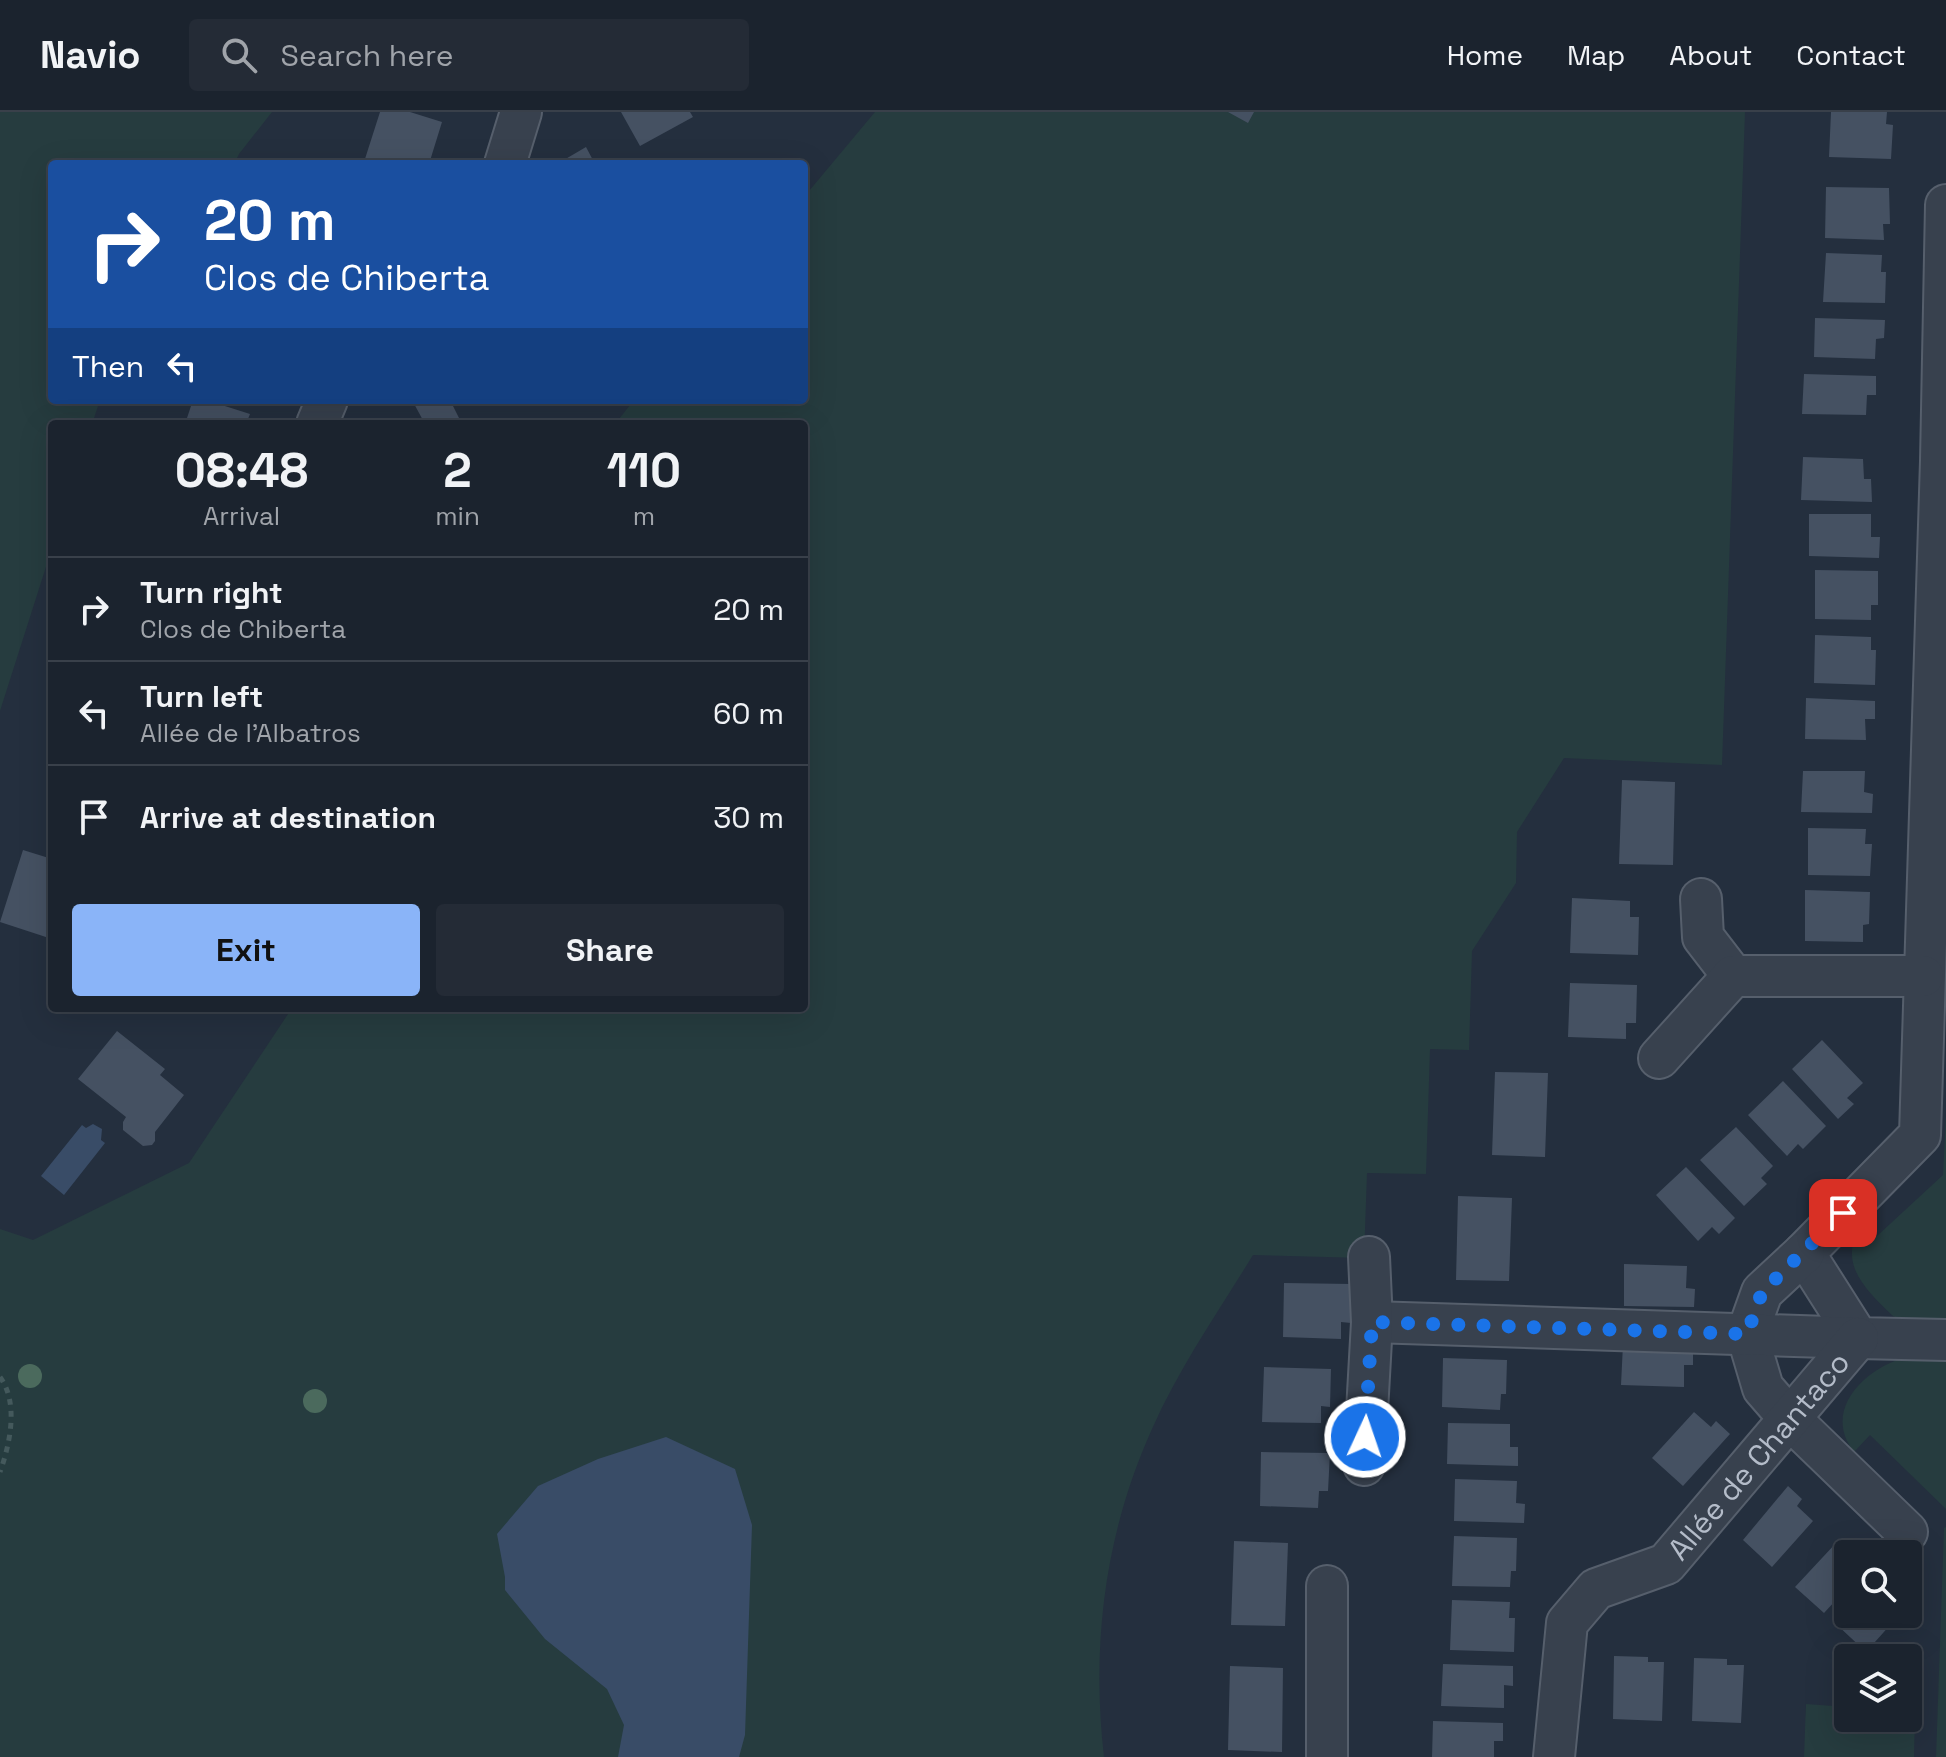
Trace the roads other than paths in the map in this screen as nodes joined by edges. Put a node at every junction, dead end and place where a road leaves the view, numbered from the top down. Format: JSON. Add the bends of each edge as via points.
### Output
{"nodes":[{"id":1,"x":521,"y":112,"type":"edge"},
{"id":2,"x":506,"y":160,"type":"edge"},
{"id":3,"x":1946,"y":205,"type":"edge"},
{"id":4,"x":1701,"y":899,"type":"dead end"},
{"id":5,"x":1733,"y":976,"type":"junction"},
{"id":6,"x":1923,"y":976,"type":"junction"},
{"id":7,"x":1659,"y":1058,"type":"dead end"},
{"id":8,"x":1804,"y":1253,"type":"junction"},
{"id":9,"x":1369,"y":1257,"type":"dead end"},
{"id":10,"x":1372,"y":1322,"type":"junction"},
{"id":11,"x":1747,"y":1334,"type":"junction"},
{"id":12,"x":1858,"y":1338,"type":"junction"},
{"id":13,"x":1946,"y":1340,"type":"edge"},
{"id":14,"x":1789,"y":1418,"type":"junction"},
{"id":15,"x":1364,"y":1465,"type":"dead end"},
{"id":16,"x":1907,"y":1532,"type":"dead end"},
{"id":17,"x":1327,"y":1586,"type":"dead end"},
{"id":18,"x":1327,"y":1757,"type":"edge"},
{"id":19,"x":1554,"y":1757,"type":"edge"}],
"edges":[{"from":1,"to":2,"type":"street"},
{"from":3,"to":6,"type":"street"},
{"from":4,"to":5,"type":"street","via":[[1703,937]]},
{"from":5,"to":6,"type":"street"},
{"from":5,"to":7,"type":"street"},
{"from":6,"to":8,"type":"street","via":[[1920,1135]]},
{"from":8,"to":11,"type":"street","via":[[1762,1292]]},
{"from":8,"to":12,"type":"street"},
{"from":9,"to":10,"type":"street"},
{"from":10,"to":11,"type":"street"},
{"from":10,"to":15,"type":"street"},
{"from":11,"to":12,"type":"street"},
{"from":11,"to":14,"type":"street","via":[[1763,1388]]},
{"from":12,"to":13,"type":"street"},
{"from":12,"to":14,"type":"street","name":"Allée de Chantaco"},
{"from":14,"to":16,"type":"street"},
{"from":14,"to":19,"type":"street","name":"Allée de Chantaco","via":[[1666,1564],[1596,1589],[1567,1623]]},
{"from":17,"to":18,"type":"street"}]}
